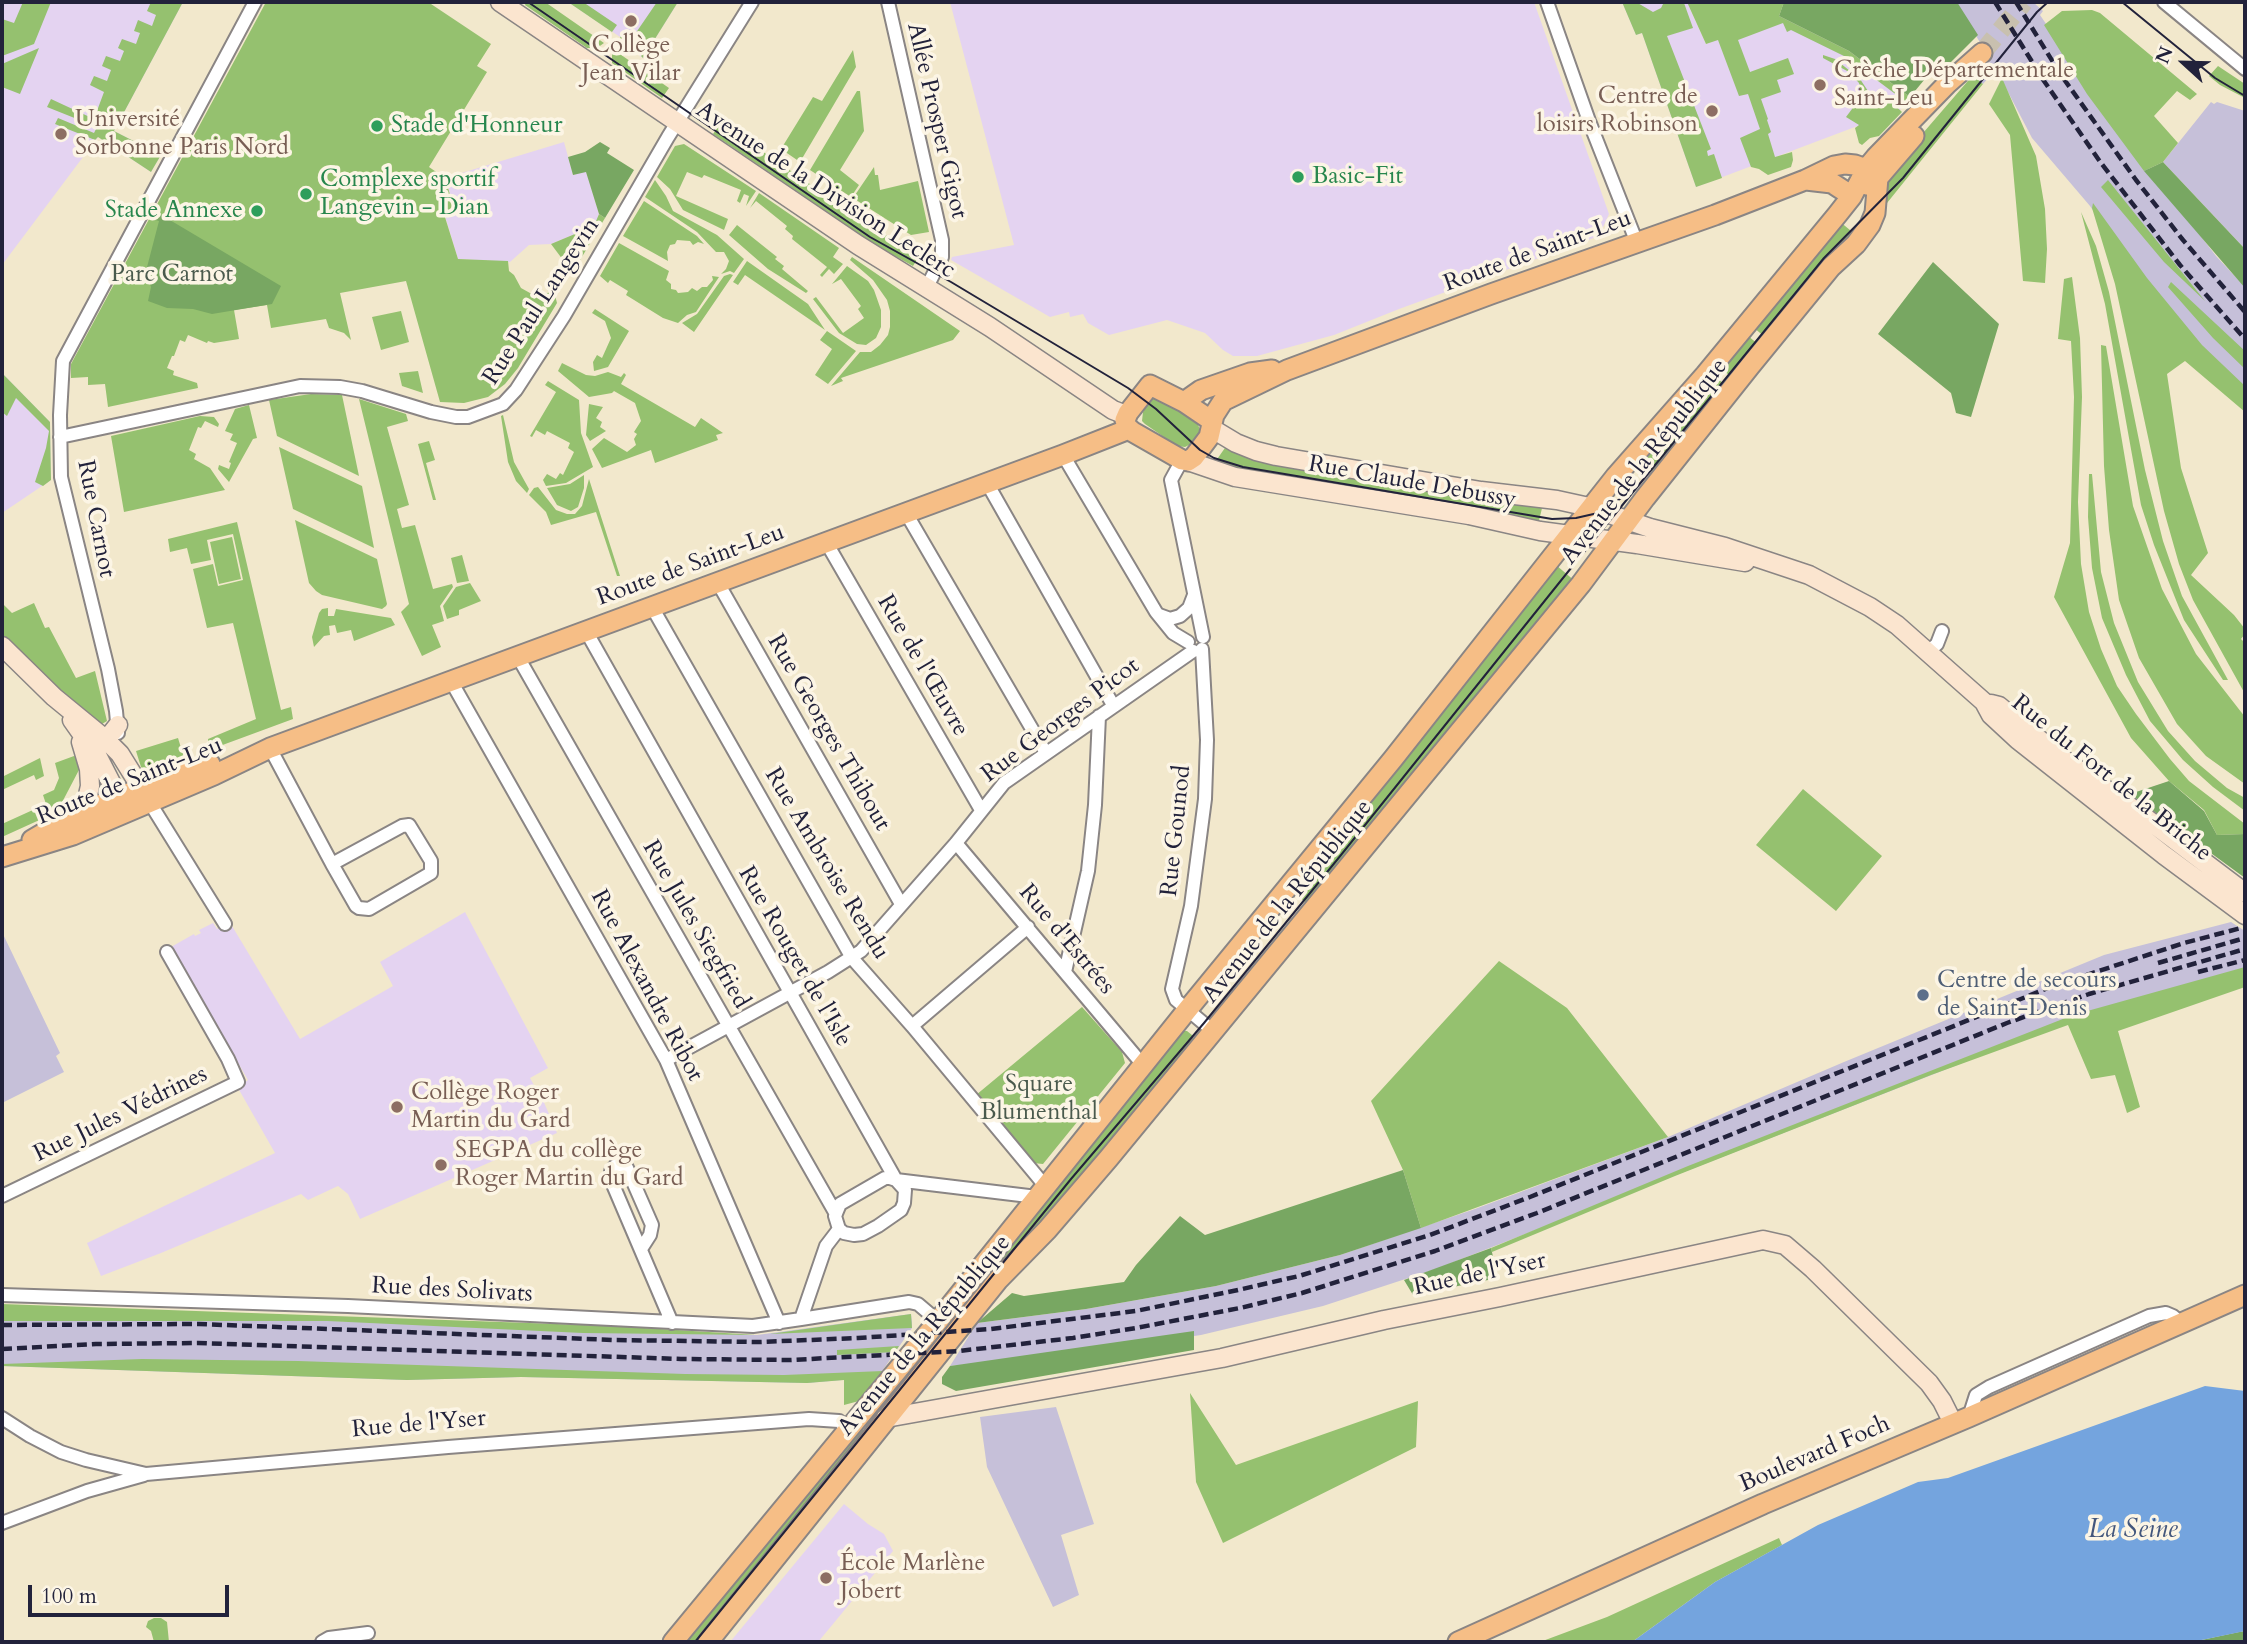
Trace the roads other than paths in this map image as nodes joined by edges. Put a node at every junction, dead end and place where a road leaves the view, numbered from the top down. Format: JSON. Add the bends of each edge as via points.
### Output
{"nodes":[{"id":1,"x":255,"y":2,"type":"edge"},
{"id":2,"x":500,"y":2,"type":"edge"},
{"id":3,"x":751,"y":2,"type":"edge"},
{"id":4,"x":888,"y":2,"type":"edge"},
{"id":5,"x":1547,"y":2,"type":"edge"},
{"id":6,"x":2164,"y":2,"type":"edge"},
{"id":7,"x":2245,"y":69,"type":"edge"},
{"id":8,"x":677,"y":123,"type":"junction"},
{"id":9,"x":1872,"y":174,"type":"junction"},
{"id":10,"x":1805,"y":180,"type":"junction"},
{"id":11,"x":1852,"y":196,"type":"junction"},
{"id":12,"x":1637,"y":243,"type":"junction"},
{"id":13,"x":927,"y":287,"type":"junction"},
{"id":14,"x":1287,"y":370,"type":"junction"},
{"id":15,"x":1184,"y":402,"type":"junction"},
{"id":16,"x":1128,"y":422,"type":"junction"},
{"id":17,"x":1211,"y":424,"type":"junction"},
{"id":18,"x":61,"y":437,"type":"junction"},
{"id":19,"x":1063,"y":455,"type":"junction"},
{"id":20,"x":1185,"y":461,"type":"junction"},
{"id":21,"x":987,"y":483,"type":"junction"},
{"id":22,"x":1591,"y":508,"type":"junction"},
{"id":23,"x":906,"y":513,"type":"junction"},
{"id":24,"x":1636,"y":523,"type":"junction"},
{"id":25,"x":1569,"y":536,"type":"junction"},
{"id":26,"x":826,"y":542,"type":"junction"},
{"id":27,"x":1622,"y":542,"type":"junction"},
{"id":28,"x":1789,"y":568,"type":"junction"},
{"id":29,"x":718,"y":583,"type":"junction"},
{"id":30,"x":1194,"y":595,"type":"junction"},
{"id":31,"x":652,"y":607,"type":"junction"},
{"id":32,"x":1156,"y":612,"type":"junction"},
{"id":33,"x":586,"y":631,"type":"junction"},
{"id":34,"x":1942,"y":631,"type":"dead end"},
{"id":35,"x":1197,"y":645,"type":"junction"},
{"id":36,"x":2,"y":646,"type":"edge"},
{"id":37,"x":1928,"y":652,"type":"junction"},
{"id":38,"x":518,"y":657,"type":"junction"},
{"id":39,"x":452,"y":681,"type":"junction"},
{"id":40,"x":54,"y":697,"type":"junction"},
{"id":41,"x":1984,"y":702,"type":"junction"},
{"id":42,"x":1113,"y":705,"type":"junction"},
{"id":43,"x":1099,"y":716,"type":"junction"},
{"id":44,"x":72,"y":720,"type":"junction"},
{"id":45,"x":118,"y":725,"type":"junction"},
{"id":46,"x":104,"y":738,"type":"junction"},
{"id":47,"x":270,"y":748,"type":"junction"},
{"id":48,"x":1045,"y":753,"type":"junction"},
{"id":49,"x":120,"y":754,"type":"junction"},
{"id":50,"x":145,"y":796,"type":"junction"},
{"id":51,"x":122,"y":805,"type":"junction"},
{"id":52,"x":981,"y":810,"type":"junction"},
{"id":53,"x":79,"y":814,"type":"junction"},
{"id":54,"x":956,"y":843,"type":"junction"},
{"id":55,"x":4,"y":856,"type":"edge"},
{"id":56,"x":332,"y":864,"type":"junction"},
{"id":57,"x":2245,"y":893,"type":"edge"},
{"id":58,"x":901,"y":904,"type":"junction"},
{"id":59,"x":2245,"y":915,"type":"edge"},
{"id":60,"x":225,"y":924,"type":"dead end"},
{"id":61,"x":1028,"y":927,"type":"junction"},
{"id":62,"x":167,"y":952,"type":"dead end"},
{"id":63,"x":852,"y":958,"type":"junction"},
{"id":64,"x":1065,"y":972,"type":"junction"},
{"id":65,"x":790,"y":992,"type":"junction"},
{"id":66,"x":1188,"y":1009,"type":"junction"},
{"id":67,"x":729,"y":1026,"type":"junction"},
{"id":68,"x":912,"y":1026,"type":"junction"},
{"id":69,"x":1213,"y":1032,"type":"junction"},
{"id":70,"x":666,"y":1060,"type":"junction"},
{"id":71,"x":1143,"y":1065,"type":"junction"},
{"id":72,"x":896,"y":1180,"type":"junction"},
{"id":73,"x":1041,"y":1192,"type":"junction"},
{"id":74,"x":2,"y":1196,"type":"edge"},
{"id":75,"x":836,"y":1214,"type":"junction"},
{"id":76,"x":839,"y":1229,"type":"junction"},
{"id":77,"x":641,"y":1249,"type":"junction"},
{"id":78,"x":2,"y":1295,"type":"edge"},
{"id":79,"x":2245,"y":1295,"type":"edge"},
{"id":80,"x":801,"y":1319,"type":"junction"},
{"id":81,"x":938,"y":1321,"type":"junction"},
{"id":82,"x":671,"y":1322,"type":"junction"},
{"id":83,"x":779,"y":1323,"type":"junction"},
{"id":84,"x":912,"y":1386,"type":"junction"},
{"id":85,"x":942,"y":1408,"type":"junction"},
{"id":86,"x":2,"y":1418,"type":"edge"},
{"id":87,"x":886,"y":1418,"type":"junction"},
{"id":88,"x":1961,"y":1420,"type":"junction"},
{"id":89,"x":849,"y":1430,"type":"junction"},
{"id":90,"x":146,"y":1475,"type":"junction"},
{"id":91,"x":2,"y":1522,"type":"edge"},
{"id":92,"x":368,"y":1633,"type":"dead end"},
{"id":93,"x":322,"y":1642,"type":"edge"},
{"id":94,"x":673,"y":1642,"type":"edge"},
{"id":95,"x":708,"y":1642,"type":"edge"},
{"id":96,"x":1458,"y":1642,"type":"edge"}],
"edges":[{"from":1,"to":18,"type":"street","name":"Rue Carnot","via":[[64,356]]},
{"from":2,"to":8,"type":"street","name":"Avenue de la Division Leclerc"},
{"from":3,"to":8,"type":"street","name":"Rue Paul Langevin"},
{"from":4,"to":13,"type":"street","name":"Allée Prosper Gigot","via":[[942,240],[941,261]]},
{"from":5,"to":12,"type":"street"},
{"from":6,"to":7,"type":"street"},
{"from":8,"to":13,"type":"street","name":"Avenue de la Division Leclerc"},
{"from":8,"to":18,"type":"street","name":"Rue Paul Langevin","via":[[564,316],[503,404],[456,417],[353,389],[300,386]]},
{"from":9,"to":9,"type":"main road","name":"Avenue de la République","via":[[1906,144],[1923,120],[1879,153]]},
{"from":9,"to":10,"type":"main road","name":"Route de Saint-Leu","via":[[1842,164]]},
{"from":9,"to":11,"type":"main road","name":"Avenue de la République"},
{"from":9,"to":24,"type":"main road","name":"Avenue de la République","via":[[1875,213],[1871,225],[1750,366]]},
{"from":10,"to":11,"type":"main road","via":[[1832,183]]},
{"from":10,"to":12,"type":"main road","name":"Route de Saint-Leu"},
{"from":11,"to":22,"type":"main road","name":"Avenue de la République"},
{"from":12,"to":14,"type":"main road","name":"Route de Saint-Leu"},
{"from":13,"to":16,"type":"street","name":"Avenue de la Division Leclerc"},
{"from":14,"to":15,"type":"main road","name":"Route de Saint-Leu","via":[[1250,373],[1201,390]]},
{"from":14,"to":17,"type":"main road","name":"Route de Saint-Leu","via":[[1225,399]]},
{"from":15,"to":16,"type":"main road","via":[[1150,385]]},
{"from":15,"to":17,"type":"main road"},
{"from":16,"to":19,"type":"main road","name":"Route de Saint-Leu"},
{"from":16,"to":20,"type":"main road"},
{"from":17,"to":20,"type":"main road","name":"Route de Saint-Leu","via":[[1205,444]]},
{"from":17,"to":22,"type":"street","name":"Rue Claude Debussy","via":[[1256,452]]},
{"from":18,"to":45,"type":"street","name":"Rue Carnot","via":[[62,482]]},
{"from":19,"to":21,"type":"main road","name":"Route de Saint-Leu"},
{"from":19,"to":32,"type":"street"},
{"from":20,"to":25,"type":"street","name":"Rue Claude Debussy","via":[[1226,475]]},
{"from":20,"to":30,"type":"street","name":"Rue Gounod","via":[[1171,480]]},
{"from":21,"to":23,"type":"main road","name":"Route de Saint-Leu"},
{"from":21,"to":42,"type":"street"},
{"from":22,"to":24,"type":"street","name":"Rue Claude Debussy"},
{"from":22,"to":25,"type":"main road","name":"Avenue de la République"},
{"from":23,"to":26,"type":"main road","name":"Route de Saint-Leu"},
{"from":23,"to":48,"type":"street"},
{"from":24,"to":27,"type":"main road","name":"Avenue de la République"},
{"from":24,"to":28,"type":"street","name":"Rue du Fort de la Briche"},
{"from":25,"to":27,"type":"street","name":"Rue Claude Debussy"},
{"from":25,"to":66,"type":"main road","name":"Avenue de la République"},
{"from":26,"to":29,"type":"main road","name":"Route de Saint-Leu"},
{"from":26,"to":52,"type":"street","name":"Rue de l'Œuvre"},
{"from":27,"to":28,"type":"street","name":"Rue du Fort de la Briche"},
{"from":27,"to":69,"type":"main road","name":"Avenue de la République"},
{"from":28,"to":37,"type":"street","name":"Rue du Fort de la Briche","via":[[1870,607]]},
{"from":29,"to":31,"type":"main road","name":"Route de Saint-Leu"},
{"from":29,"to":58,"type":"street","name":"Rue Georges Thibout"},
{"from":30,"to":32,"type":"street","via":[[1177,617]]},
{"from":30,"to":35,"type":"street","name":"Rue Gounod"},
{"from":31,"to":33,"type":"main road","name":"Route de Saint-Leu"},
{"from":31,"to":63,"type":"street","name":"Rue Ambroise Rendu"},
{"from":32,"to":35,"type":"street","via":[[1173,633]]},
{"from":33,"to":38,"type":"main road","name":"Route de Saint-Leu"},
{"from":33,"to":65,"type":"street","name":"Rue Rouget de l'Isle"},
{"from":34,"to":37,"type":"street"},
{"from":35,"to":42,"type":"street","name":"Rue Georges Picot"},
{"from":35,"to":66,"type":"street","name":"Rue Gounod","via":[[1207,740],[1205,799],[1191,905],[1172,989]]},
{"from":36,"to":40,"type":"street"},
{"from":37,"to":41,"type":"street","name":"Rue du Fort de la Briche"},
{"from":38,"to":39,"type":"main road","name":"Route de Saint-Leu"},
{"from":38,"to":67,"type":"street","name":"Rue Jules Siegfried"},
{"from":39,"to":47,"type":"main road","name":"Route de Saint-Leu"},
{"from":39,"to":70,"type":"street","name":"Rue Alexandre Ribot"},
{"from":40,"to":44,"type":"street"},
{"from":40,"to":46,"type":"street"},
{"from":41,"to":57,"type":"street","name":"Rue du Fort de la Briche","via":[[1998,706]]},
{"from":41,"to":59,"type":"street","name":"Rue du Fort de la Briche","via":[[1991,715],[2069,782]]},
{"from":42,"to":43,"type":"street","name":"Rue Georges Picot"},
{"from":43,"to":48,"type":"street","name":"Rue Georges Picot"},
{"from":43,"to":64,"type":"street","via":[[1093,836]]},
{"from":44,"to":46,"type":"street","via":[[89,734]]},
{"from":44,"to":51,"type":"street","via":[[98,757]]},
{"from":44,"to":53,"type":"street","via":[[85,752],[90,782],[90,794]]},
{"from":45,"to":46,"type":"street"},
{"from":45,"to":49,"type":"street","name":"Rue Carnot"},
{"from":46,"to":49,"type":"street"},
{"from":47,"to":50,"type":"main road","name":"Route de Saint-Leu"},
{"from":47,"to":56,"type":"street"},
{"from":48,"to":52,"type":"street","name":"Rue Georges Picot","via":[[1004,783]]},
{"from":49,"to":50,"type":"street"},
{"from":50,"to":51,"type":"main road","name":"Route de Saint-Leu"},
{"from":50,"to":60,"type":"street"},
{"from":51,"to":53,"type":"main road","name":"Route de Saint-Leu"},
{"from":51,"to":55,"type":"main road","name":"Route de Saint-Leu","via":[[74,835]]},
{"from":52,"to":54,"type":"street","name":"Rue Georges Picot"},
{"from":53,"to":55,"type":"main road","name":"Route de Saint-Leu"},
{"from":54,"to":58,"type":"street","name":"Rue Georges Picot"},
{"from":54,"to":61,"type":"street","name":"Rue d'Estrées"},
{"from":56,"to":56,"type":"street","via":[[356,906],[365,909],[427,876],[433,867],[406,825]]},
{"from":58,"to":63,"type":"street","name":"Rue Georges Picot"},
{"from":61,"to":64,"type":"street","name":"Rue d'Estrées"},
{"from":61,"to":68,"type":"street"},
{"from":62,"to":74,"type":"street","name":"Rue Jules Védrines","via":[[238,1082]]},
{"from":63,"to":65,"type":"street","name":"Rue Georges Picot"},
{"from":63,"to":68,"type":"street","name":"Rue Ambroise Rendu"},
{"from":64,"to":71,"type":"street","name":"Rue d'Estrées"},
{"from":65,"to":67,"type":"street","name":"Rue Georges Picot"},
{"from":65,"to":72,"type":"street","name":"Rue Rouget de l'Isle"},
{"from":66,"to":69,"type":"street"},
{"from":66,"to":71,"type":"main road","name":"Avenue de la République"},
{"from":67,"to":70,"type":"street","name":"Rue Georges Picot"},
{"from":67,"to":75,"type":"street","name":"Rue Jules Siegfried"},
{"from":68,"to":73,"type":"street","name":"Rue Ambroise Rendu"},
{"from":69,"to":84,"type":"main road","name":"Avenue de la République"},
{"from":70,"to":83,"type":"street","name":"Rue Alexandre Ribot"},
{"from":71,"to":73,"type":"main road","name":"Avenue de la République"},
{"from":72,"to":73,"type":"street"},
{"from":72,"to":75,"type":"street","via":[[883,1178],[844,1201]]},
{"from":72,"to":76,"type":"street","via":[[905,1194],[898,1213],[863,1234],[848,1235]]},
{"from":73,"to":81,"type":"main road","name":"Avenue de la République"},
{"from":75,"to":76,"type":"street","name":"Rue Jules Siegfried"},
{"from":76,"to":80,"type":"street","via":[[826,1246]]},
{"from":77,"to":77,"type":"street","via":[[652,1225],[628,1168],[616,1165],[611,1180]]},
{"from":77,"to":82,"type":"street"},
{"from":78,"to":82,"type":"street","name":"Rue des Solivats"},
{"from":79,"to":88,"type":"main road","name":"Boulevard Foch"},
{"from":80,"to":81,"type":"street","name":"Rue des Solivats","via":[[909,1302]]},
{"from":80,"to":83,"type":"street","name":"Rue des Solivats"},
{"from":81,"to":89,"type":"main road","name":"Avenue de la République"},
{"from":82,"to":83,"type":"street","name":"Rue des Solivats"},
{"from":84,"to":85,"type":"street"},
{"from":84,"to":87,"type":"main road","name":"Avenue de la République"},
{"from":85,"to":87,"type":"street","name":"Rue de l'Yser"},
{"from":85,"to":88,"type":"street","name":"Rue de l'Yser","via":[[1222,1358],[1763,1240],[1785,1245],[1813,1269]]},
{"from":86,"to":90,"type":"street","name":"Rue de l'Yser","via":[[61,1452]]},
{"from":87,"to":95,"type":"main road","name":"Avenue de la République"},
{"from":88,"to":96,"type":"main road","name":"Boulevard Foch","via":[[1712,1526]]},
{"from":89,"to":90,"type":"street","name":"Rue de l'Yser","via":[[839,1421],[806,1419]]},
{"from":89,"to":94,"type":"main road","name":"Avenue de la République"},
{"from":90,"to":91,"type":"street"},
{"from":92,"to":93,"type":"street"}]}
